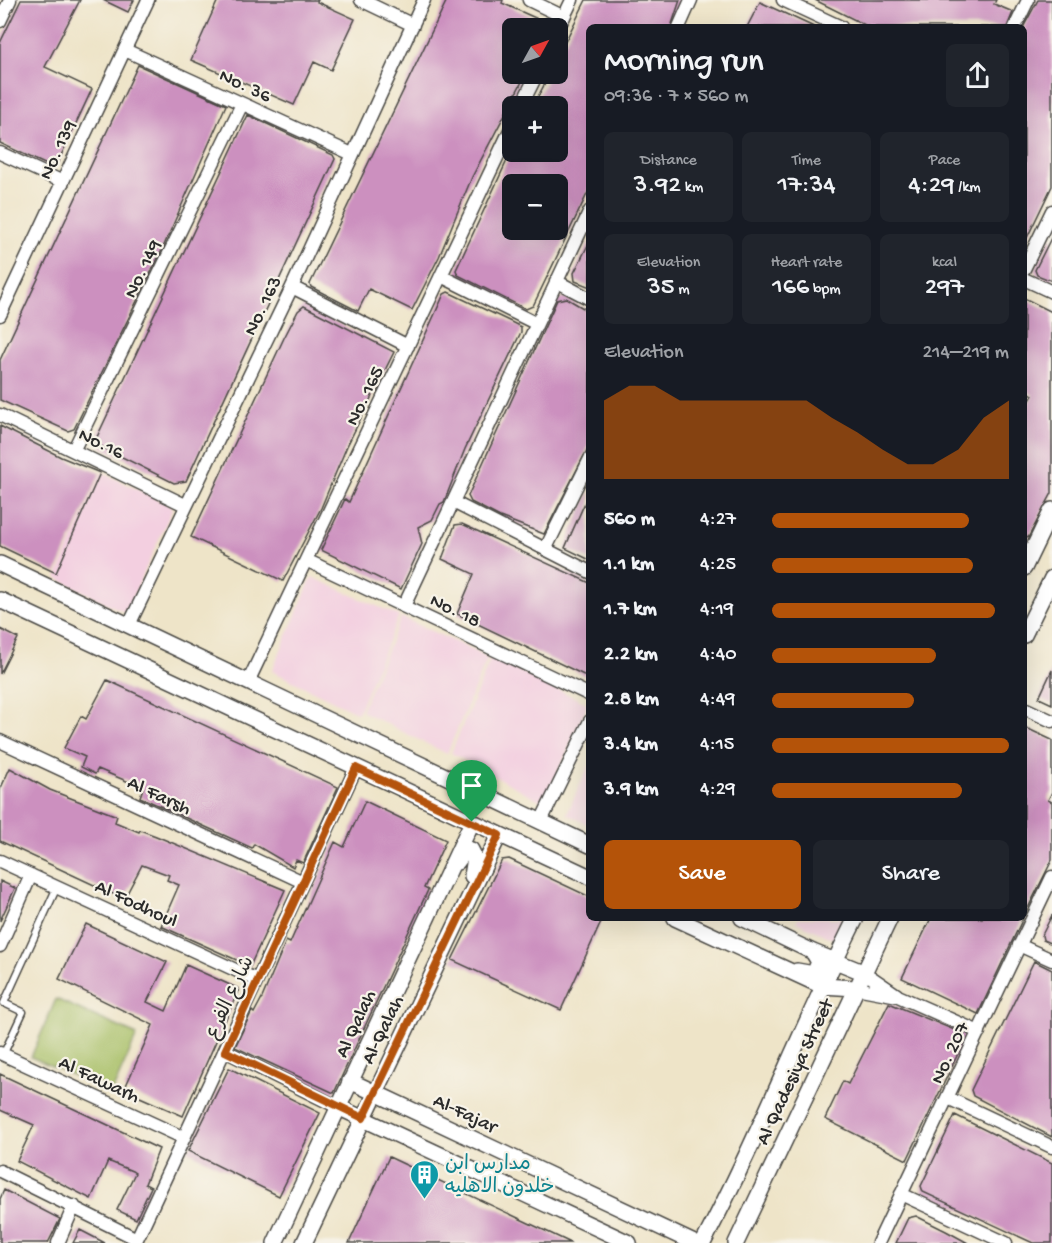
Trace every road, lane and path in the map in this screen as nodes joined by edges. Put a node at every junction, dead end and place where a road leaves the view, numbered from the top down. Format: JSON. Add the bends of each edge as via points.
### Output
{"nodes":[{"id":1,"x":10,"y":0,"type":"edge"},
{"id":2,"x":148,"y":0,"type":"edge"},
{"id":3,"x":361,"y":0,"type":"edge"},
{"id":4,"x":424,"y":0,"type":"edge"},
{"id":5,"x":529,"y":0,"type":"edge"},
{"id":6,"x":572,"y":0,"type":"edge"},
{"id":7,"x":692,"y":0,"type":"edge"},
{"id":8,"x":783,"y":0,"type":"edge"},
{"id":9,"x":1028,"y":0,"type":"edge"},
{"id":10,"x":554,"y":18,"type":"edge"},
{"id":11,"x":563,"y":18,"type":"edge"},
{"id":12,"x":0,"y":21,"type":"edge"},
{"id":13,"x":680,"y":24,"type":"edge"},
{"id":14,"x":835,"y":24,"type":"edge"},
{"id":15,"x":1016,"y":24,"type":"edge"},
{"id":16,"x":413,"y":25,"type":"junction"},
{"id":17,"x":125,"y":50,"type":"junction"},
{"id":18,"x":242,"y":104,"type":"junction"},
{"id":19,"x":502,"y":147,"type":"edge"},
{"id":20,"x":0,"y":153,"type":"edge"},
{"id":21,"x":352,"y":154,"type":"junction"},
{"id":22,"x":63,"y":182,"type":"junction"},
{"id":23,"x":1052,"y":211,"type":"edge"},
{"id":24,"x":586,"y":219,"type":"edge"},
{"id":25,"x":1027,"y":263,"type":"edge"},
{"id":26,"x":441,"y":276,"type":"junction"},
{"id":27,"x":1027,"y":280,"type":"edge"},
{"id":28,"x":556,"y":281,"type":"junction"},
{"id":29,"x":292,"y":287,"type":"junction"},
{"id":30,"x":1052,"y":292,"type":"edge"},
{"id":31,"x":586,"y":297,"type":"edge"},
{"id":32,"x":0,"y":315,"type":"edge"},
{"id":33,"x":536,"y":323,"type":"junction"},
{"id":34,"x":408,"y":346,"type":"junction"},
{"id":35,"x":0,"y":415,"type":"edge"},
{"id":36,"x":74,"y":449,"type":"junction"},
{"id":37,"x":586,"y":467,"type":"edge"},
{"id":38,"x":453,"y":502,"type":"junction"},
{"id":39,"x":186,"y":505,"type":"junction"},
{"id":40,"x":1052,"y":510,"type":"edge"},
{"id":41,"x":546,"y":548,"type":"junction"},
{"id":42,"x":306,"y":560,"type":"junction"},
{"id":43,"x":1027,"y":562,"type":"edge"},
{"id":44,"x":0,"y":564,"type":"edge"},
{"id":45,"x":586,"y":570,"type":"edge"},
{"id":46,"x":1052,"y":578,"type":"edge"},
{"id":47,"x":0,"y":600,"type":"edge"},
{"id":48,"x":404,"y":606,"type":"junction"},
{"id":49,"x":129,"y":625,"type":"junction"},
{"id":50,"x":1027,"y":628,"type":"edge"},
{"id":51,"x":248,"y":682,"type":"junction"},
{"id":52,"x":586,"y":693,"type":"edge"},
{"id":53,"x":1027,"y":709,"type":"edge"},
{"id":54,"x":1052,"y":721,"type":"edge"},
{"id":55,"x":586,"y":729,"type":"edge"},
{"id":56,"x":0,"y":741,"type":"edge"},
{"id":57,"x":356,"y":768,"type":"junction"},
{"id":58,"x":541,"y":821,"type":"junction"},
{"id":59,"x":472,"y":822,"type":"junction"},
{"id":60,"x":499,"y":835,"type":"junction"},
{"id":61,"x":586,"y":843,"type":"edge"},
{"id":62,"x":0,"y":861,"type":"edge"},
{"id":63,"x":450,"y":869,"type":"junction"},
{"id":64,"x":31,"y":875,"type":"junction"},
{"id":65,"x":586,"y":875,"type":"edge"},
{"id":66,"x":1052,"y":877,"type":"edge"},
{"id":67,"x":303,"y":882,"type":"junction"},
{"id":68,"x":475,"y":882,"type":"junction"},
{"id":69,"x":57,"y":886,"type":"junction"},
{"id":70,"x":681,"y":921,"type":"edge"},
{"id":71,"x":748,"y":921,"type":"edge"},
{"id":72,"x":854,"y":921,"type":"edge"},
{"id":73,"x":889,"y":921,"type":"edge"},
{"id":74,"x":1019,"y":945,"type":"junction"},
{"id":75,"x":0,"y":946,"type":"edge"},
{"id":76,"x":813,"y":952,"type":"junction"},
{"id":77,"x":835,"y":960,"type":"junction"},
{"id":78,"x":1052,"y":960,"type":"edge"},
{"id":79,"x":779,"y":967,"type":"junction"},
{"id":80,"x":865,"y":973,"type":"junction"},
{"id":81,"x":257,"y":980,"type":"junction"},
{"id":82,"x":822,"y":986,"type":"junction"},
{"id":83,"x":856,"y":988,"type":"junction"},
{"id":84,"x":898,"y":996,"type":"junction"},
{"id":85,"x":979,"y":1032,"type":"junction"},
{"id":86,"x":225,"y":1051,"type":"junction"},
{"id":87,"x":2,"y":1054,"type":"edge"},
{"id":88,"x":350,"y":1081,"type":"junction"},
{"id":89,"x":374,"y":1092,"type":"junction"},
{"id":90,"x":948,"y":1098,"type":"junction"},
{"id":91,"x":338,"y":1107,"type":"junction"},
{"id":92,"x":363,"y":1118,"type":"junction"},
{"id":93,"x":184,"y":1138,"type":"junction"},
{"id":94,"x":1052,"y":1147,"type":"edge"},
{"id":95,"x":0,"y":1170,"type":"edge"},
{"id":96,"x":902,"y":1194,"type":"junction"},
{"id":97,"x":729,"y":1195,"type":"junction"},
{"id":98,"x":74,"y":1206,"type":"junction"},
{"id":99,"x":751,"y":1209,"type":"junction"},
{"id":100,"x":136,"y":1241,"type":"edge"},
{"id":101,"x":58,"y":1243,"type":"edge"},
{"id":102,"x":275,"y":1243,"type":"edge"},
{"id":103,"x":304,"y":1243,"type":"edge"},
{"id":104,"x":629,"y":1243,"type":"edge"},
{"id":105,"x":694,"y":1243,"type":"edge"},
{"id":106,"x":703,"y":1243,"type":"edge"},
{"id":107,"x":718,"y":1243,"type":"edge"},
{"id":108,"x":728,"y":1243,"type":"edge"},
{"id":109,"x":736,"y":1243,"type":"edge"},
{"id":110,"x":878,"y":1243,"type":"edge"},
{"id":111,"x":1006,"y":1243,"type":"edge"}],
"edges":[{"from":1,"to":12,"type":"street"},
{"from":2,"to":17,"type":"street","name":"No. 139"},
{"from":3,"to":16,"type":"street"},
{"from":4,"to":16,"type":"street","name":"No. 163"},
{"from":5,"to":10,"type":"street"},
{"from":6,"to":11,"type":"street"},
{"from":7,"to":13,"type":"street"},
{"from":8,"to":14,"type":"street"},
{"from":9,"to":15,"type":"street"},
{"from":16,"to":21,"type":"street","name":"No. 163"},
{"from":17,"to":18,"type":"street","name":"No. 36"},
{"from":17,"to":22,"type":"street","name":"No. 139"},
{"from":18,"to":21,"type":"street","name":"No. 36"},
{"from":18,"to":36,"type":"street","name":"No. 149"},
{"from":19,"to":26,"type":"street","name":"No. 165"},
{"from":20,"to":22,"type":"street"},
{"from":21,"to":29,"type":"street","name":"No. 163"},
{"from":22,"to":32,"type":"street","name":"No. 139"},
{"from":23,"to":25,"type":"street"},
{"from":24,"to":28,"type":"street"},
{"from":26,"to":33,"type":"street"},
{"from":26,"to":34,"type":"street","name":"No. 165"},
{"from":27,"to":30,"type":"street"},
{"from":28,"to":31,"type":"street"},
{"from":28,"to":33,"type":"street"},
{"from":29,"to":34,"type":"street"},
{"from":29,"to":39,"type":"street","name":"No. 163"},
{"from":33,"to":38,"type":"street"},
{"from":34,"to":42,"type":"street","name":"No. 165"},
{"from":35,"to":36,"type":"street","name":"No.16"},
{"from":36,"to":39,"type":"street","name":"No.16"},
{"from":37,"to":41,"type":"street"},
{"from":38,"to":41,"type":"street"},
{"from":38,"to":48,"type":"street"},
{"from":39,"to":49,"type":"street","name":"No. 163"},
{"from":40,"to":43,"type":"street"},
{"from":41,"to":45,"type":"street"},
{"from":42,"to":48,"type":"street","name":"No. 18"},
{"from":42,"to":51,"type":"street","name":"No. 165"},
{"from":44,"to":49,"type":"street"},
{"from":46,"to":50,"type":"street"},
{"from":47,"to":57,"type":"street"},
{"from":48,"to":52,"type":"street","name":"No. 18"},
{"from":49,"to":51,"type":"street"},
{"from":51,"to":58,"type":"street"},
{"from":53,"to":54,"type":"street"},
{"from":55,"to":58,"type":"street"},
{"from":56,"to":67,"type":"street","name":"Al Farsh"},
{"from":57,"to":59,"type":"street"},
{"from":57,"to":67,"type":"street","name":"شارع الفرع"},
{"from":58,"to":61,"type":"street"},
{"from":59,"to":60,"type":"street"},
{"from":59,"to":63,"type":"street","name":"Al Qalah"},
{"from":60,"to":65,"type":"street"},
{"from":60,"to":68,"type":"street","name":"Al-Qalah"},
{"from":62,"to":64,"type":"street","name":"Al Fodhoul"},
{"from":63,"to":68,"type":"street","via":[[466,850],[471,850]]},
{"from":63,"to":88,"type":"street","name":"Al Qalah"},
{"from":64,"to":69,"type":"street","name":"Al Fodhoul"},
{"from":64,"to":75,"type":"street"},
{"from":66,"to":74,"type":"street","name":"No. 207"},
{"from":67,"to":81,"type":"street","name":"شارع الفرع"},
{"from":68,"to":89,"type":"street","name":"Al-Qalah"},
{"from":69,"to":81,"type":"street","name":"Al Fodhoul"},
{"from":69,"to":87,"type":"lane","via":[[4,1003],[23,1012]]},
{"from":70,"to":79,"type":"street"},
{"from":71,"to":76,"type":"street"},
{"from":72,"to":77,"type":"street","name":"Al Qadesiya Street"},
{"from":73,"to":80,"type":"street","name":"Al Qadesiya Street"},
{"from":74,"to":78,"type":"street"},
{"from":74,"to":85,"type":"street","name":"No. 207"},
{"from":76,"to":77,"type":"street"},
{"from":76,"to":79,"type":"street","via":[[819,962],[814,974]]},
{"from":77,"to":80,"type":"street"},
{"from":77,"to":82,"type":"street","name":"Al Qadesiya Street"},
{"from":79,"to":82,"type":"street"},
{"from":80,"to":83,"type":"street","name":"Al Qadesiya Street"},
{"from":80,"to":84,"type":"street"},
{"from":81,"to":86,"type":"street","name":"شارع الفرع"},
{"from":82,"to":83,"type":"street"},
{"from":82,"to":97,"type":"street","name":"Al Qadesiya Street"},
{"from":83,"to":84,"type":"street"},
{"from":83,"to":99,"type":"street","name":"Al Qadesiya Street"},
{"from":84,"to":85,"type":"street"},
{"from":85,"to":90,"type":"street","name":"No. 207"},
{"from":86,"to":91,"type":"street"},
{"from":86,"to":93,"type":"street","name":"شارع الفرع"},
{"from":87,"to":93,"type":"street","name":"Al Fawarh"},
{"from":88,"to":89,"type":"street","name":"Al-Fajar"},
{"from":88,"to":91,"type":"street","name":"Al Qalah"},
{"from":89,"to":92,"type":"street","name":"Al-Qalah"},
{"from":89,"to":105,"type":"street","name":"Al-Fajar"},
{"from":90,"to":94,"type":"street"},
{"from":90,"to":96,"type":"street","name":"No. 207"},
{"from":91,"to":92,"type":"street"},
{"from":91,"to":102,"type":"street","name":"Al Qalah"},
{"from":92,"to":103,"type":"street","name":"Al-Qalah"},
{"from":92,"to":104,"type":"street"},
{"from":93,"to":100,"type":"street","name":"شارع الفرع"},
{"from":95,"to":98,"type":"street"},
{"from":96,"to":110,"type":"street","name":"No. 207"},
{"from":96,"to":111,"type":"street"},
{"from":97,"to":106,"type":"street","name":"Al Qadesiya Street"},
{"from":97,"to":107,"type":"street","via":[[715,1235]]},
{"from":98,"to":100,"type":"street"},
{"from":98,"to":101,"type":"street"},
{"from":99,"to":108,"type":"street"},
{"from":99,"to":109,"type":"street","name":"Al Qadesiya Street"}]}
